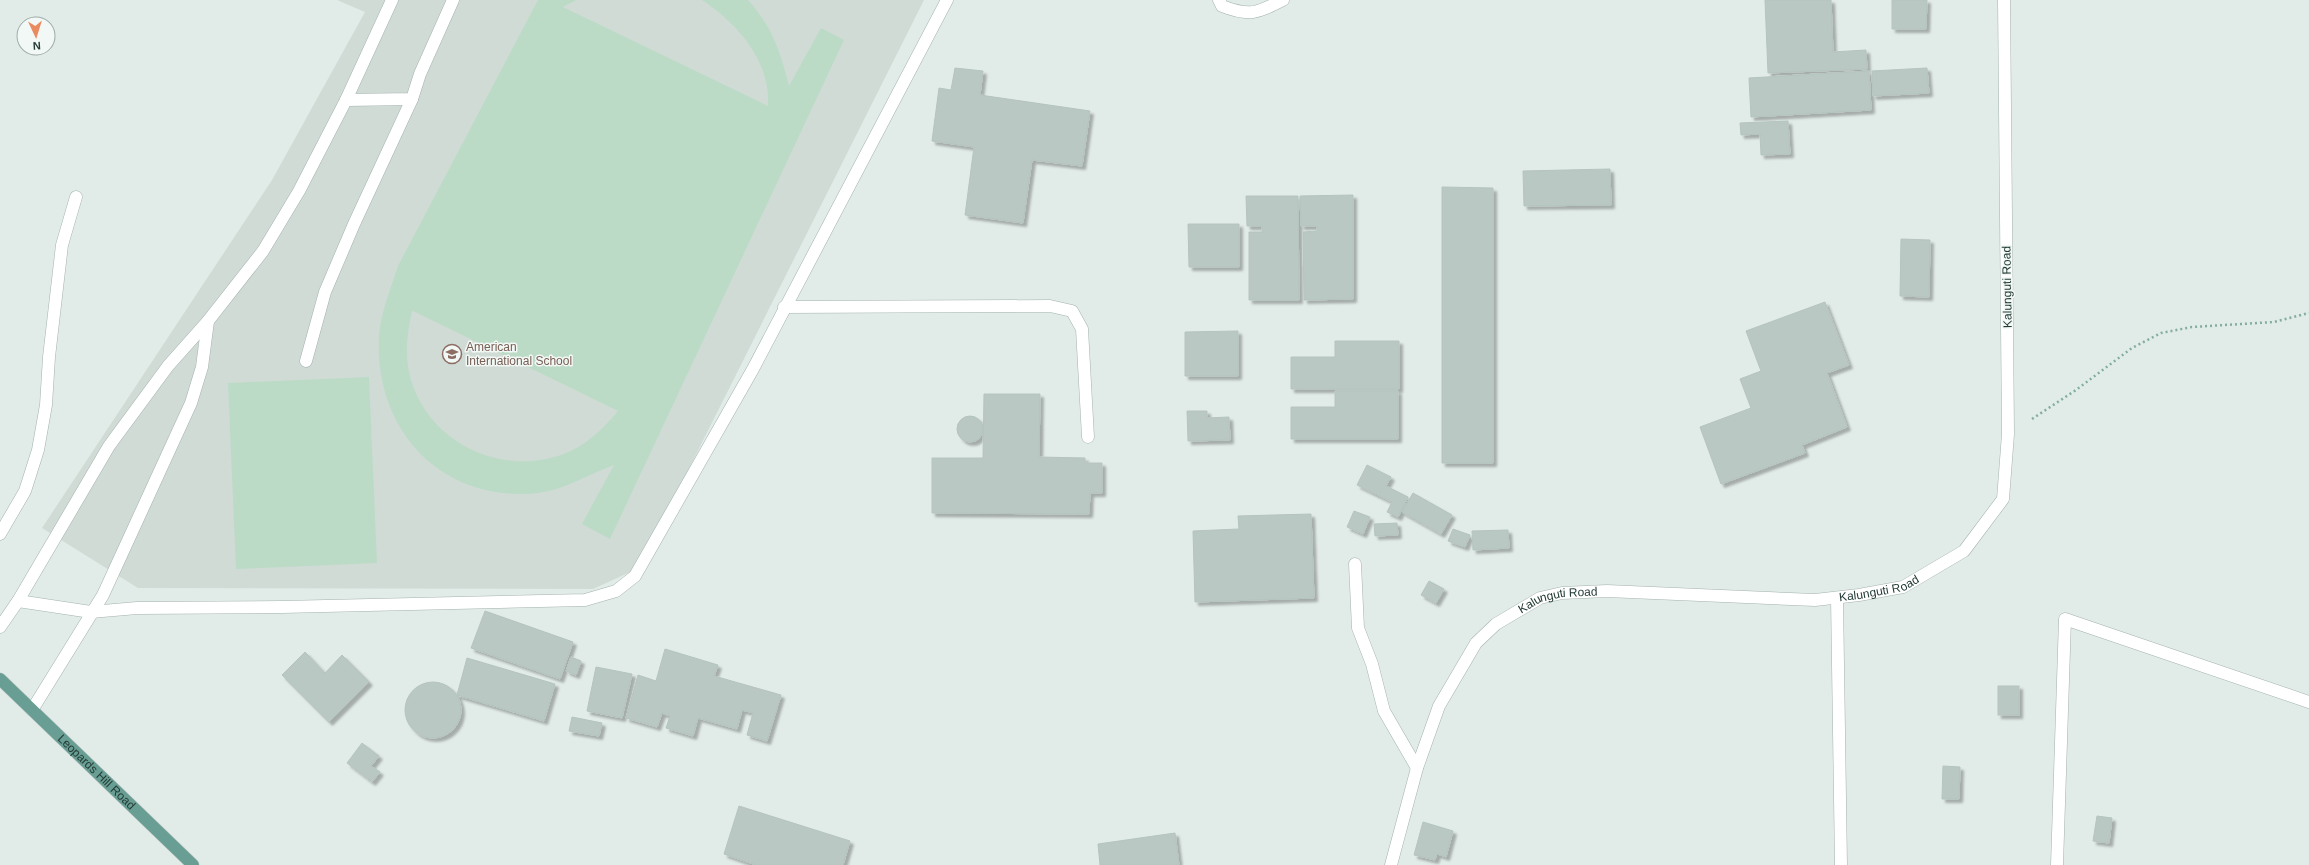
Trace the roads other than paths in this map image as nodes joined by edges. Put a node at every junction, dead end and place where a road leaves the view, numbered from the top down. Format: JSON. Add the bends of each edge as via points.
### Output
{"nodes":[{"id":1,"x":392,"y":0,"type":"edge"},
{"id":2,"x":453,"y":0,"type":"edge"},
{"id":3,"x":946,"y":0,"type":"edge"},
{"id":4,"x":1219,"y":0,"type":"edge"},
{"id":5,"x":1283,"y":0,"type":"edge"},
{"id":6,"x":2004,"y":0,"type":"edge"},
{"id":7,"x":412,"y":99,"type":"junction"},
{"id":8,"x":346,"y":100,"type":"junction"},
{"id":9,"x":76,"y":197,"type":"dead end"},
{"id":10,"x":784,"y":307,"type":"junction"},
{"id":11,"x":208,"y":321,"type":"junction"},
{"id":12,"x":306,"y":361,"type":"dead end"},
{"id":13,"x":1088,"y":437,"type":"dead end"},
{"id":14,"x":0,"y":534,"type":"edge"},
{"id":15,"x":1356,"y":564,"type":"dead end"},
{"id":16,"x":1837,"y":598,"type":"junction"},
{"id":17,"x":18,"y":601,"type":"junction"},
{"id":18,"x":91,"y":612,"type":"junction"},
{"id":19,"x":0,"y":627,"type":"edge"},
{"id":20,"x":0,"y":679,"type":"edge"},
{"id":21,"x":2309,"y":702,"type":"edge"},
{"id":22,"x":32,"y":710,"type":"junction"},
{"id":23,"x":1416,"y":768,"type":"junction"},
{"id":24,"x":194,"y":865,"type":"edge"},
{"id":25,"x":1391,"y":865,"type":"edge"},
{"id":26,"x":1842,"y":865,"type":"edge"},
{"id":27,"x":2057,"y":865,"type":"edge"}],
"edges":[{"from":1,"to":8,"type":"street"},
{"from":2,"to":7,"type":"street","via":[[420,74]]},
{"from":3,"to":10,"type":"street"},
{"from":4,"to":5,"type":"street","via":[[1222,6],[1238,12],[1257,13]]},
{"from":6,"to":16,"type":"street","name":"Kalunguti Road","via":[[2008,434],[2003,499],[1964,551],[1903,587]]},
{"from":7,"to":8,"type":"street"},
{"from":7,"to":12,"type":"street","via":[[325,292]]},
{"from":8,"to":11,"type":"street","via":[[299,191],[263,251]]},
{"from":9,"to":14,"type":"street","via":[[62,245],[46,405],[38,450],[25,491]]},
{"from":10,"to":13,"type":"street","via":[[1050,306],[1072,311],[1082,328]]},
{"from":10,"to":18,"type":"street","via":[[753,370],[635,576],[616,591],[585,600],[137,608]]},
{"from":11,"to":17,"type":"street","via":[[168,366],[109,446]]},
{"from":11,"to":18,"type":"street","via":[[202,366],[191,403],[103,595]]},
{"from":15,"to":23,"type":"street","via":[[1358,628],[1372,664],[1384,711]]},
{"from":16,"to":23,"type":"street","name":"Kalunguti Road","via":[[1815,600],[1607,591],[1562,593],[1540,598],[1496,624],[1476,642],[1439,706]]},
{"from":16,"to":26,"type":"street"},
{"from":17,"to":18,"type":"street"},
{"from":17,"to":19,"type":"street"},
{"from":18,"to":22,"type":"street"},
{"from":20,"to":22,"type":"main road","name":"Leopards Hill Road"},
{"from":21,"to":27,"type":"street","via":[[2065,619]]},
{"from":22,"to":24,"type":"main road","name":"Leopards Hill Road"},
{"from":23,"to":25,"type":"street","name":"Kalunguti Road"}]}
